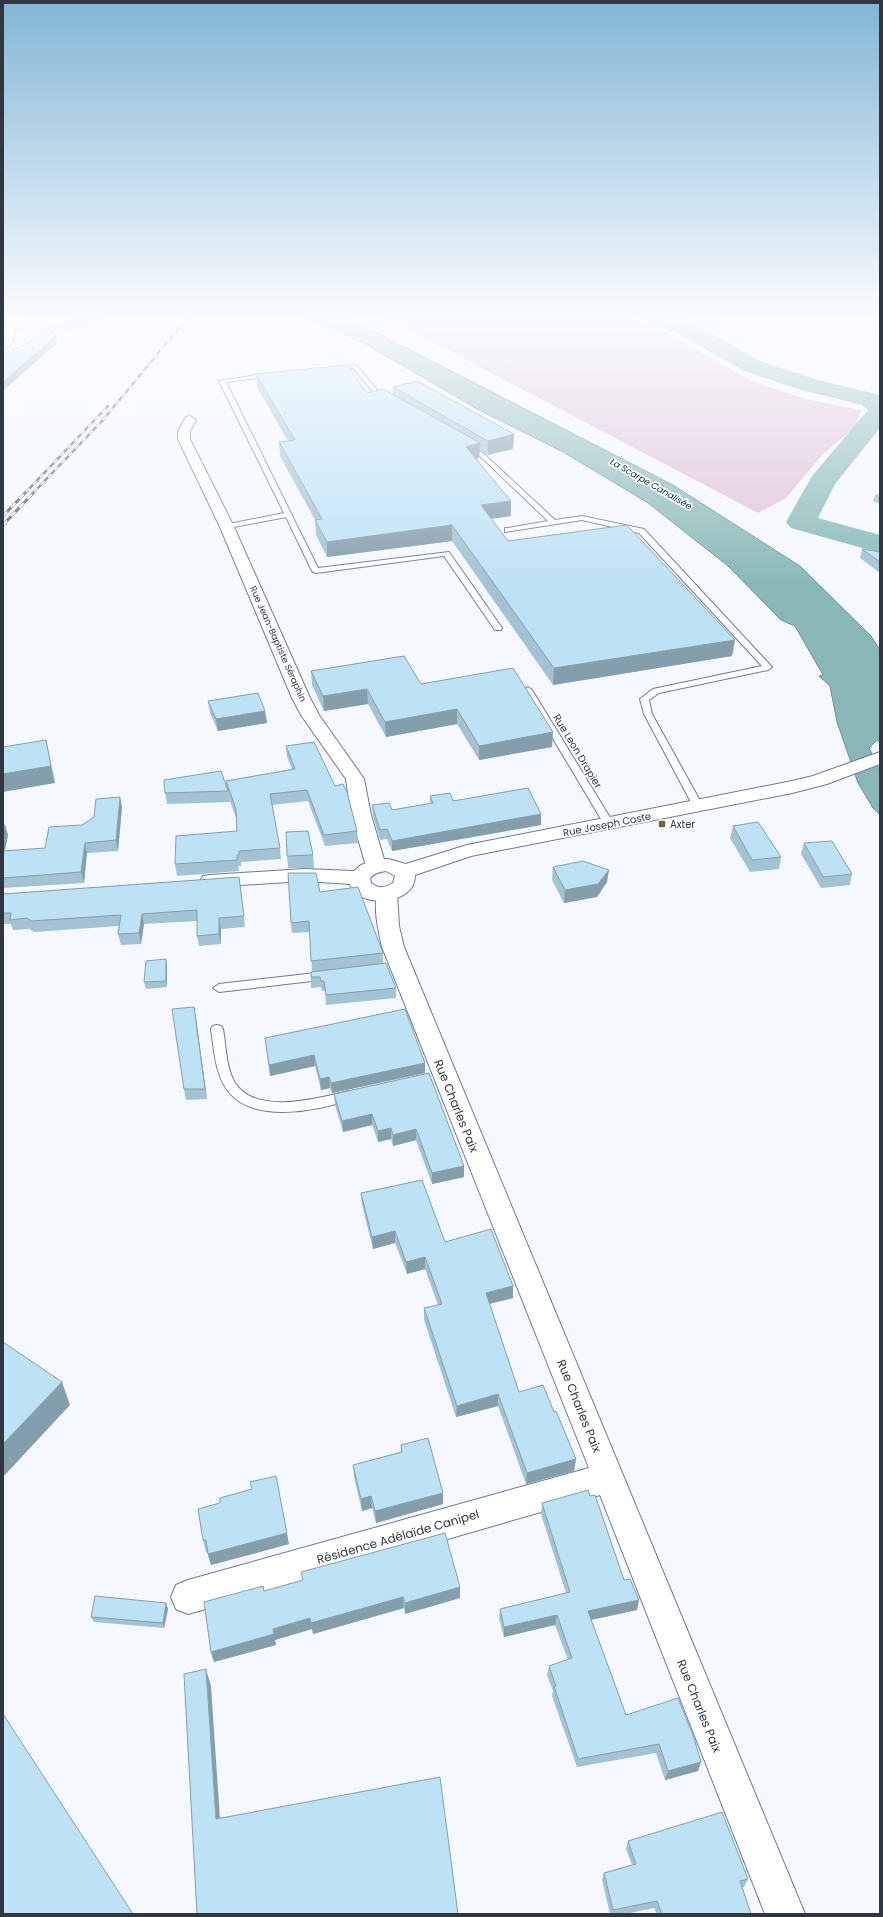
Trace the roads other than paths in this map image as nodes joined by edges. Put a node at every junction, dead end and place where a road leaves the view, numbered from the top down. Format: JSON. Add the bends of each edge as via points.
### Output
{"nodes":[{"id":1,"x":234,"y":405,"type":"edge"},
{"id":2,"x":190,"y":420,"type":"dead end"},
{"id":3,"x":462,"y":444,"type":"edge"},
{"id":4,"x":288,"y":514,"type":"junction"},
{"id":5,"x":554,"y":523,"type":"junction"},
{"id":6,"x":227,"y":528,"type":"junction"},
{"id":7,"x":508,"y":530,"type":"dead end"},
{"id":8,"x":498,"y":628,"type":"dead end"},
{"id":9,"x":528,"y":690,"type":"edge"},
{"id":10,"x":880,"y":758,"type":"edge"},
{"id":11,"x":698,"y":806,"type":"junction"},
{"id":12,"x":609,"y":824,"type":"junction"},
{"id":13,"x":368,"y":872,"type":"junction"},
{"id":14,"x":191,"y":882,"type":"edge"},
{"id":15,"x":395,"y":883,"type":"junction"},
{"id":16,"x":337,"y":975,"type":"edge"},
{"id":17,"x":219,"y":988,"type":"dead end"},
{"id":18,"x":217,"y":1029,"type":"dead end"},
{"id":19,"x":360,"y":1094,"type":"edge"},
{"id":20,"x":609,"y":1478,"type":"junction"},
{"id":21,"x":188,"y":1597,"type":"dead end"},
{"id":22,"x":785,"y":1914,"type":"edge"}],
"edges":[{"from":1,"to":4,"type":"lane"},
{"from":2,"to":6,"type":"main road","name":"Rue Jean-Baptiste Séraphin","via":[[183,436]]},
{"from":3,"to":5,"type":"lane","via":[[482,455]]},
{"from":4,"to":6,"type":"lane"},
{"from":4,"to":8,"type":"lane","via":[[316,571],[446,554]]},
{"from":5,"to":7,"type":"lane"},
{"from":5,"to":11,"type":"lane","via":[[582,518],[641,531],[768,667],[656,691],[644,699],[648,714]]},
{"from":6,"to":13,"type":"main road","name":"Rue Jean-Baptiste Séraphin","via":[[301,698],[355,779]]},
{"from":9,"to":12,"type":"lane","name":"Rue Leon Drapier"},
{"from":10,"to":11,"type":"main road","name":"Rue Joseph Coste","via":[[792,787]]},
{"from":11,"to":12,"type":"main road","name":"Rue Joseph Coste"},
{"from":12,"to":15,"type":"main road","name":"Rue Joseph Coste","via":[[467,851]]},
{"from":13,"to":14,"type":"main road"},
{"from":13,"to":15,"type":"main road","via":[[394,867]]},
{"from":13,"to":15,"type":"main road","via":[[360,882],[364,889],[374,893]]},
{"from":15,"to":20,"type":"main road","name":"Rue Charles Paix","via":[[388,931],[397,968],[436,1077]]},
{"from":16,"to":17,"type":"lane"},
{"from":18,"to":19,"type":"lane","via":[[231,1087],[260,1105],[299,1107]]},
{"from":20,"to":21,"type":"main road","name":"Résidence Adélaïde Canipel"},
{"from":20,"to":22,"type":"main road","name":"Rue Charles Paix"}]}
